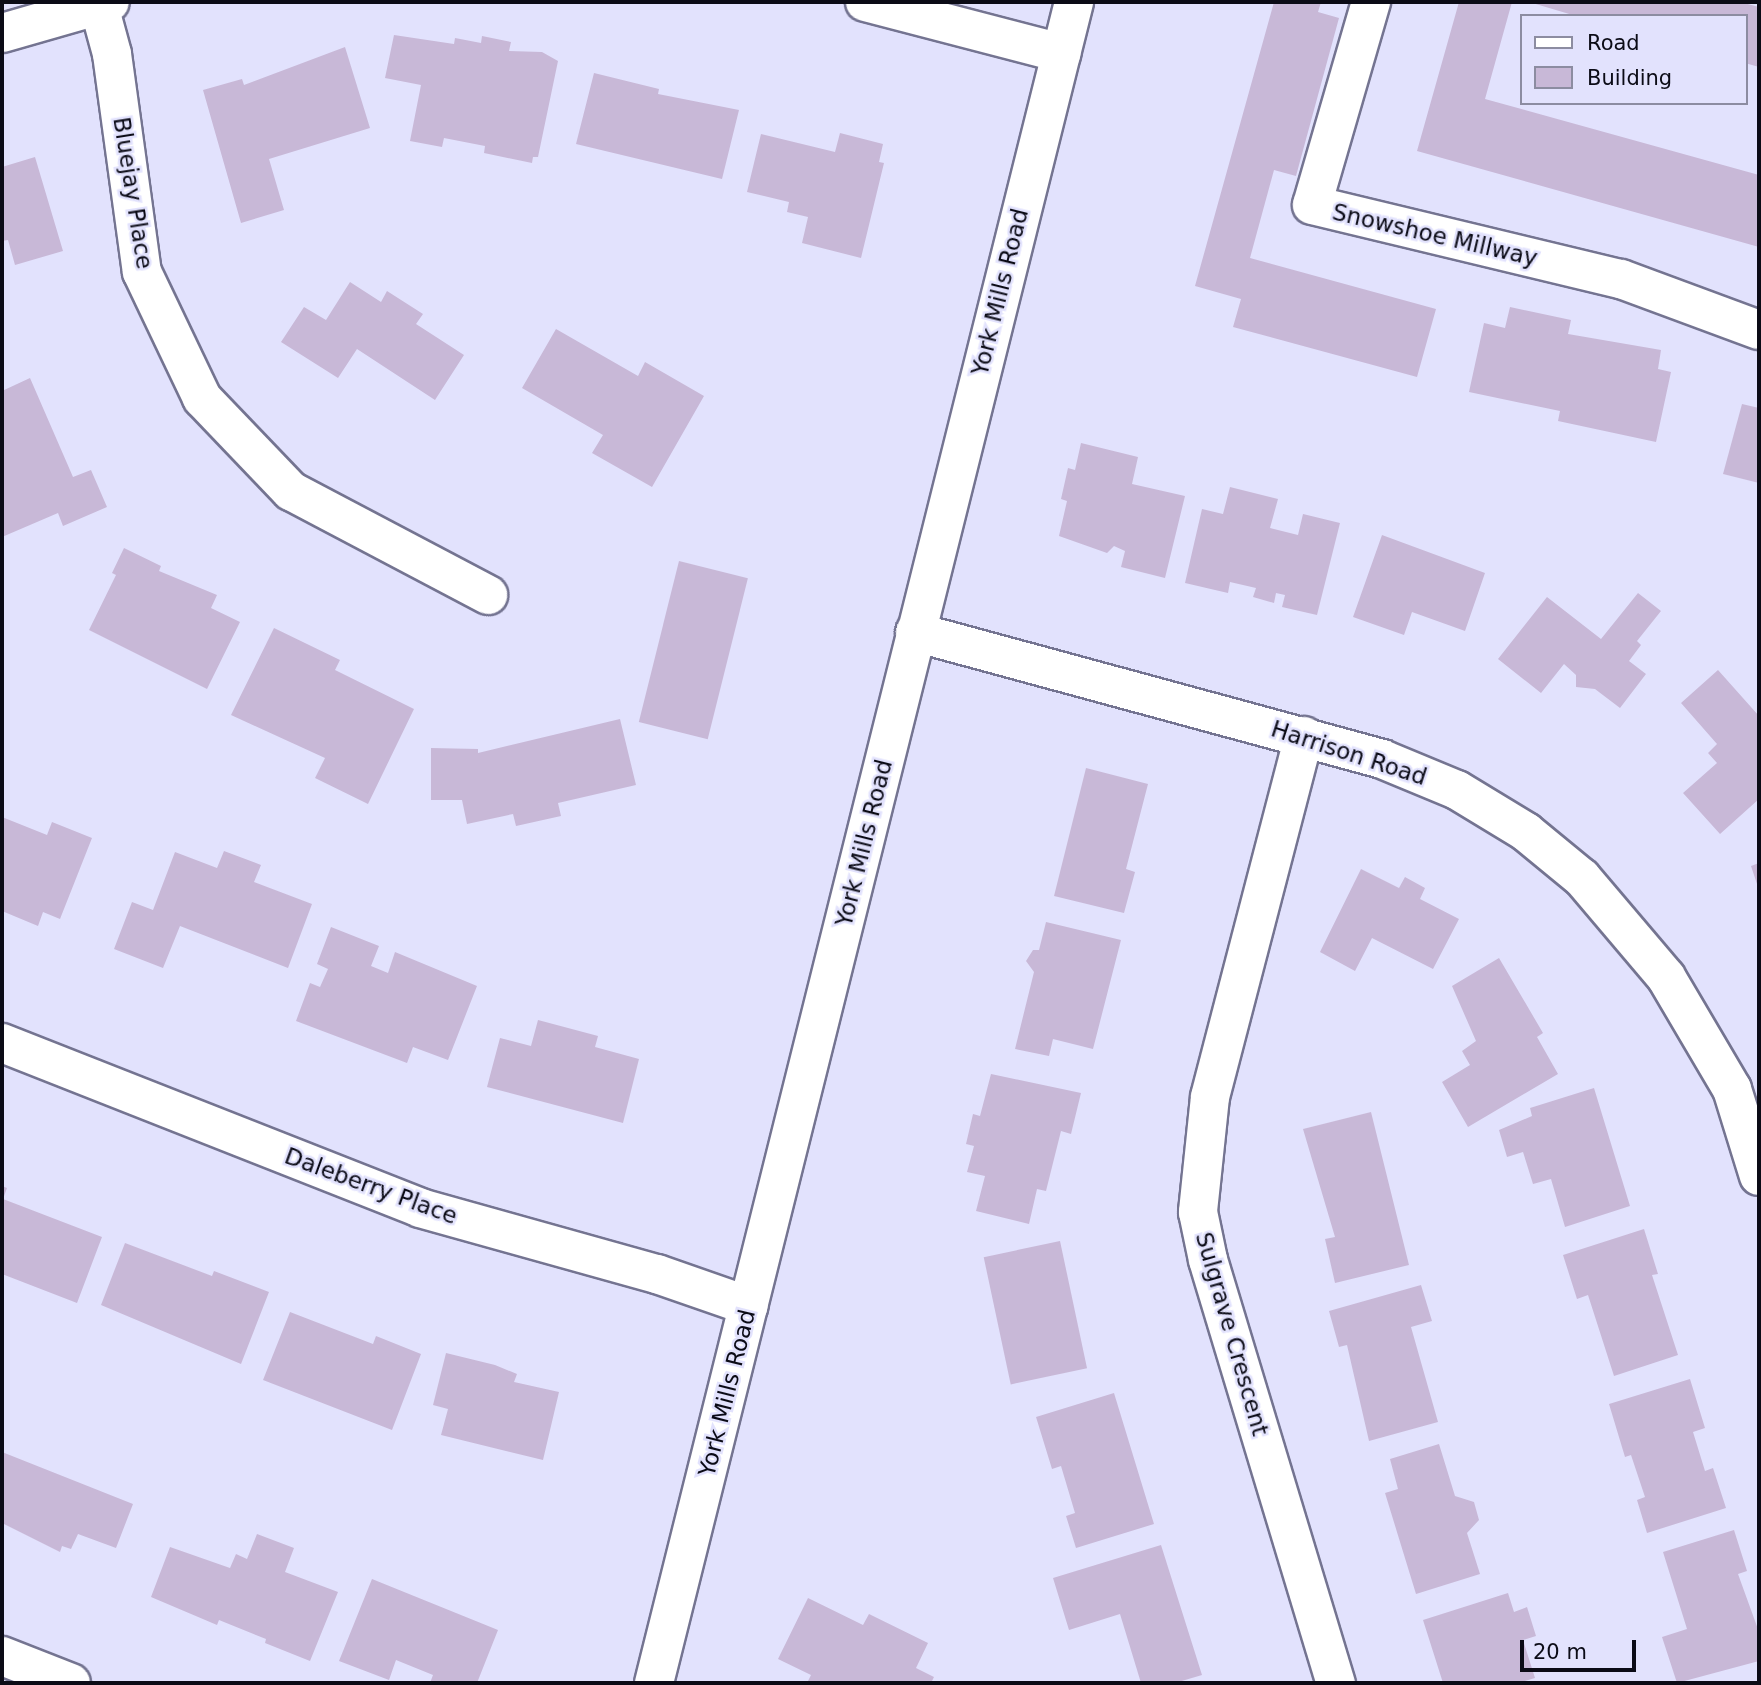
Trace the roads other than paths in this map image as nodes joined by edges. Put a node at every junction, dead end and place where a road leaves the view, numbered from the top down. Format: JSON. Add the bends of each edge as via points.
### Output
{"nodes":[{"id":1,"x":865,"y":2,"type":"edge"},
{"id":2,"x":1074,"y":2,"type":"edge"},
{"id":3,"x":1371,"y":2,"type":"edge"},
{"id":4,"x":104,"y":4,"type":"edge"},
{"id":5,"x":2,"y":33,"type":"edge"},
{"id":6,"x":1061,"y":52,"type":"junction"},
{"id":7,"x":1759,"y":330,"type":"edge"},
{"id":8,"x":488,"y":595,"type":"dead end"},
{"id":9,"x":915,"y":632,"type":"junction"},
{"id":10,"x":1304,"y":736,"type":"junction"},
{"id":11,"x":2,"y":1043,"type":"edge"},
{"id":12,"x":1746,"y":1084,"type":"edge"},
{"id":13,"x":1759,"y":1176,"type":"edge"},
{"id":14,"x":749,"y":1306,"type":"junction"},
{"id":15,"x":2,"y":1656,"type":"edge"},
{"id":16,"x":71,"y":1683,"type":"edge"},
{"id":17,"x":654,"y":1683,"type":"edge"},
{"id":18,"x":1336,"y":1683,"type":"edge"}],
"edges":[{"from":1,"to":6,"type":"street"},
{"from":2,"to":6,"type":"street","name":"York Mills Road"},
{"from":3,"to":7,"type":"street","name":"Snowshoe Millway","via":[[1312,205],[1621,279]]},
{"from":4,"to":5,"type":"street"},
{"from":4,"to":8,"type":"street","name":"Bluejay Place","via":[[142,272],[202,398],[290,491]]},
{"from":6,"to":9,"type":"street","name":"York Mills Road"},
{"from":9,"to":10,"type":"street","name":"Harrison Road"},
{"from":9,"to":14,"type":"street","name":"York Mills Road"},
{"from":10,"to":12,"type":"street","name":"Harrison Road","via":[[1382,759],[1457,790],[1526,832],[1582,878],[1625,924]]},
{"from":10,"to":18,"type":"street","name":"Sulgrave Crescent","via":[[1210,1097],[1198,1212],[1208,1260]]},
{"from":11,"to":14,"type":"street","name":"Daleberry Place","via":[[420,1208],[657,1274]]},
{"from":12,"to":13,"type":"street","name":"Harrison Road"},
{"from":14,"to":17,"type":"street","name":"York Mills Road"},
{"from":15,"to":16,"type":"street"}]}
